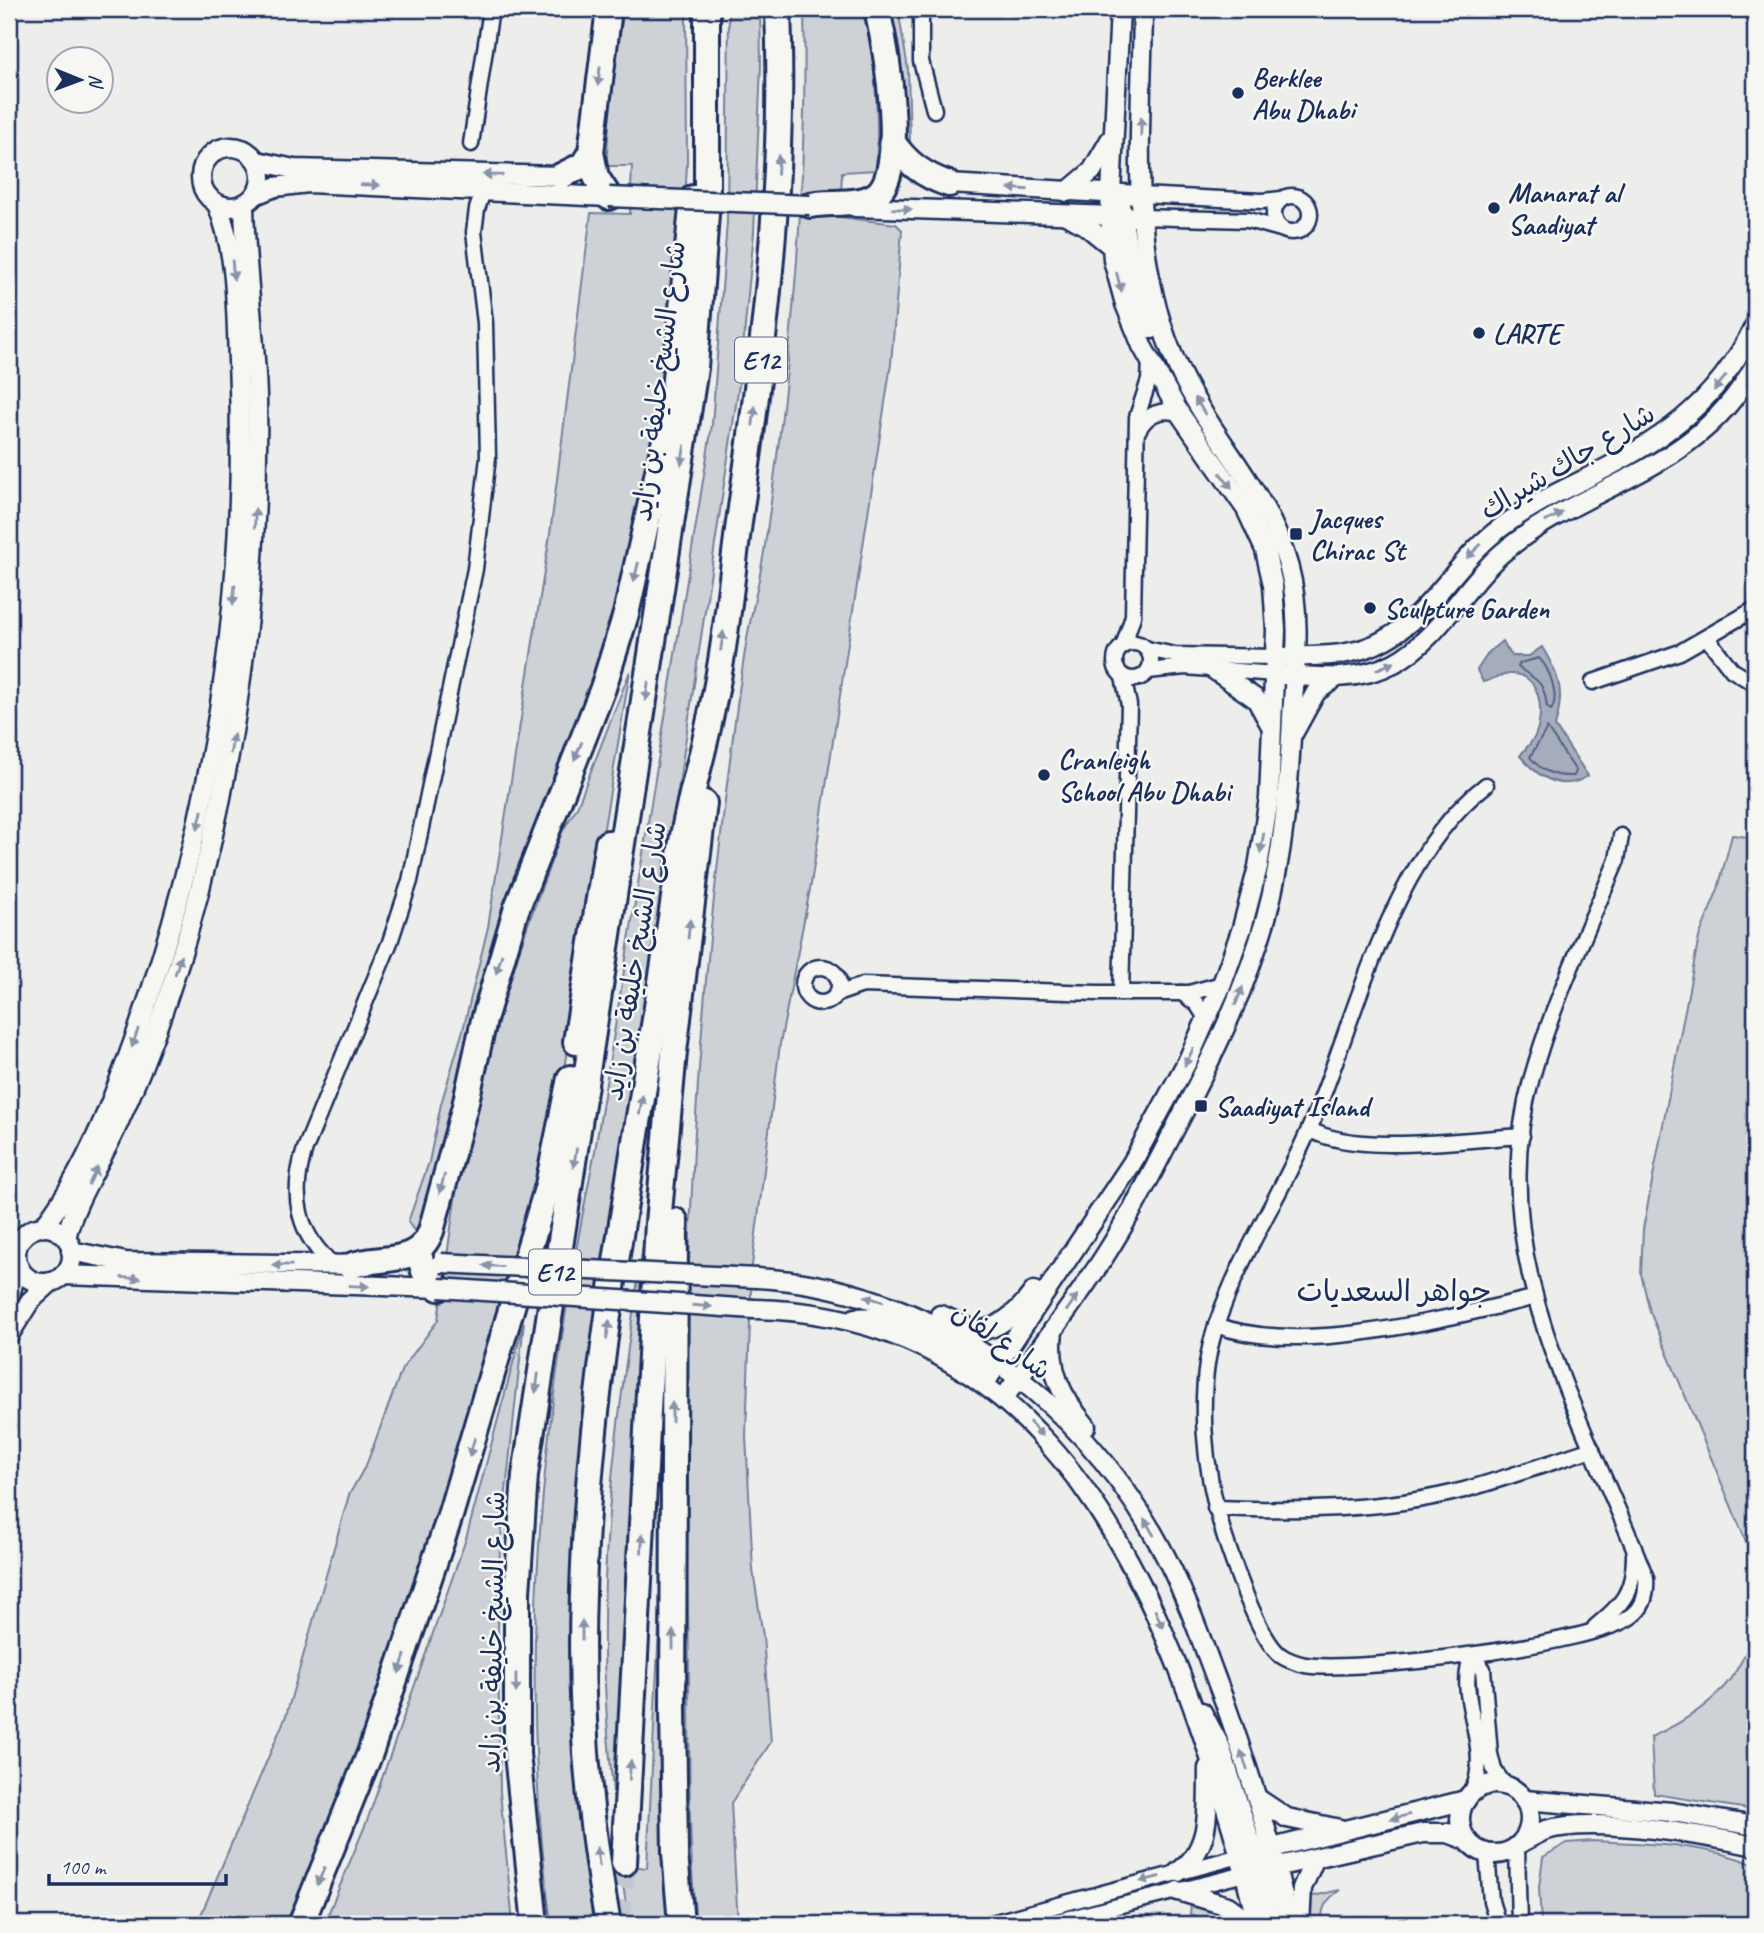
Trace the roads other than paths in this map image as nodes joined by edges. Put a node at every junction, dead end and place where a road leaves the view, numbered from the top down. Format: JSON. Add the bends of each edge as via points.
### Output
{"nodes":[{"id":1,"x":491,"y":9,"type":"edge"},
{"id":2,"x":609,"y":9,"type":"edge"},
{"id":3,"x":707,"y":9,"type":"edge"},
{"id":4,"x":778,"y":9,"type":"edge"},
{"id":5,"x":877,"y":9,"type":"edge"},
{"id":6,"x":921,"y":9,"type":"edge"},
{"id":7,"x":1120,"y":9,"type":"edge"},
{"id":8,"x":1143,"y":9,"type":"edge"},
{"id":9,"x":934,"y":110,"type":"dead end"},
{"id":10,"x":1113,"y":130,"type":"junction"},
{"id":11,"x":892,"y":141,"type":"junction"},
{"id":12,"x":708,"y":143,"type":"junction"},
{"id":13,"x":471,"y":144,"type":"dead end"},
{"id":14,"x":591,"y":152,"type":"junction"},
{"id":15,"x":257,"y":161,"type":"junction"},
{"id":16,"x":561,"y":176,"type":"joint"},
{"id":17,"x":949,"y":184,"type":"joint"},
{"id":18,"x":484,"y":189,"type":"junction"},
{"id":19,"x":1068,"y":192,"type":"junction"},
{"id":20,"x":1111,"y":194,"type":"junction"},
{"id":21,"x":1140,"y":195,"type":"junction"},
{"id":22,"x":609,"y":197,"type":"junction"},
{"id":23,"x":1282,"y":199,"type":"junction"},
{"id":24,"x":249,"y":200,"type":"junction"},
{"id":25,"x":217,"y":204,"type":"junction"},
{"id":26,"x":810,"y":205,"type":"junction"},
{"id":27,"x":1062,"y":214,"type":"junction"},
{"id":28,"x":1125,"y":215,"type":"junction"},
{"id":29,"x":1281,"y":229,"type":"junction"},
{"id":30,"x":1111,"y":246,"type":"junction"},
{"id":31,"x":1755,"y":325,"type":"edge"},
{"id":32,"x":1150,"y":360,"type":"junction"},
{"id":33,"x":1754,"y":370,"type":"edge"},
{"id":34,"x":1180,"y":414,"type":"junction"},
{"id":35,"x":1138,"y":431,"type":"junction"},
{"id":36,"x":1755,"y":609,"type":"edge"},
{"id":37,"x":1133,"y":616,"type":"junction"},
{"id":38,"x":1707,"y":638,"type":"junction"},
{"id":39,"x":1124,"y":645,"type":"junction"},
{"id":40,"x":1145,"y":647,"type":"junction"},
{"id":41,"x":1286,"y":666,"type":"junction"},
{"id":42,"x":1213,"y":669,"type":"junction"},
{"id":43,"x":1146,"y":673,"type":"junction"},
{"id":44,"x":1123,"y":677,"type":"junction"},
{"id":45,"x":1337,"y":677,"type":"junction"},
{"id":46,"x":1593,"y":682,"type":"dead end"},
{"id":47,"x":1755,"y":684,"type":"edge"},
{"id":48,"x":1129,"y":705,"type":"junction"},
{"id":49,"x":713,"y":709,"type":"junction"},
{"id":50,"x":1272,"y":734,"type":"junction"},
{"id":51,"x":1291,"y":738,"type":"junction"},
{"id":52,"x":636,"y":763,"type":"junction"},
{"id":53,"x":1486,"y":785,"type":"dead end"},
{"id":54,"x":1284,"y":829,"type":"junction"},
{"id":55,"x":1621,"y":836,"type":"dead end"},
{"id":56,"x":834,"y":972,"type":"junction"},
{"id":57,"x":1222,"y":984,"type":"junction"},
{"id":58,"x":863,"y":985,"type":"junction"},
{"id":59,"x":1121,"y":993,"type":"junction"},
{"id":60,"x":1182,"y":993,"type":"junction"},
{"id":61,"x":836,"y":994,"type":"junction"},
{"id":62,"x":682,"y":997,"type":"junction"},
{"id":63,"x":1207,"y":1020,"type":"junction"},
{"id":64,"x":1310,"y":1129,"type":"junction"},
{"id":65,"x":1522,"y":1136,"type":"junction"},
{"id":66,"x":43,"y":1227,"type":"junction"},
{"id":67,"x":69,"y":1244,"type":"junction"},
{"id":68,"x":427,"y":1259,"type":"junction"},
{"id":69,"x":18,"y":1265,"type":"junction"},
{"id":70,"x":343,"y":1266,"type":"junction"},
{"id":71,"x":1060,"y":1268,"type":"junction"},
{"id":72,"x":57,"y":1278,"type":"junction"},
{"id":73,"x":439,"y":1288,"type":"junction"},
{"id":74,"x":1533,"y":1298,"type":"junction"},
{"id":75,"x":9,"y":1299,"type":"edge"},
{"id":76,"x":918,"y":1315,"type":"junction"},
{"id":77,"x":1216,"y":1325,"type":"junction"},
{"id":78,"x":1053,"y":1330,"type":"junction"},
{"id":79,"x":9,"y":1335,"type":"edge"},
{"id":80,"x":992,"y":1373,"type":"junction"},
{"id":81,"x":1012,"y":1387,"type":"junction"},
{"id":82,"x":1591,"y":1449,"type":"junction"},
{"id":83,"x":1098,"y":1455,"type":"junction"},
{"id":84,"x":1122,"y":1484,"type":"junction"},
{"id":85,"x":1216,"y":1508,"type":"junction"},
{"id":86,"x":1472,"y":1656,"type":"junction"},
{"id":87,"x":1187,"y":1693,"type":"junction"},
{"id":88,"x":1208,"y":1754,"type":"junction"},
{"id":89,"x":1505,"y":1786,"type":"junction"},
{"id":90,"x":519,"y":1796,"type":"junction"},
{"id":91,"x":1469,"y":1796,"type":"junction"},
{"id":92,"x":1257,"y":1798,"type":"junction"},
{"id":93,"x":1524,"y":1800,"type":"junction"},
{"id":94,"x":1755,"y":1826,"type":"edge"},
{"id":95,"x":1347,"y":1830,"type":"junction"},
{"id":96,"x":1467,"y":1840,"type":"junction"},
{"id":97,"x":1519,"y":1845,"type":"junction"},
{"id":98,"x":1755,"y":1846,"type":"edge"},
{"id":99,"x":1256,"y":1852,"type":"junction"},
{"id":100,"x":1487,"y":1854,"type":"junction"},
{"id":101,"x":1315,"y":1858,"type":"junction"},
{"id":102,"x":624,"y":1863,"type":"tunnel mouth"},
{"id":103,"x":1261,"y":1871,"type":"junction"},
{"id":104,"x":1178,"y":1872,"type":"junction"},
{"id":105,"x":1178,"y":1891,"type":"junction"},
{"id":106,"x":1518,"y":1899,"type":"junction"},
{"id":107,"x":1491,"y":1901,"type":"junction"},
{"id":108,"x":302,"y":1924,"type":"edge"},
{"id":109,"x":522,"y":1924,"type":"edge"},
{"id":110,"x":535,"y":1924,"type":"edge"},
{"id":111,"x":608,"y":1924,"type":"edge"},
{"id":112,"x":681,"y":1924,"type":"edge"},
{"id":113,"x":988,"y":1924,"type":"edge"},
{"id":114,"x":1046,"y":1924,"type":"edge"},
{"id":115,"x":1255,"y":1924,"type":"edge"},
{"id":116,"x":1271,"y":1924,"type":"edge"},
{"id":117,"x":1289,"y":1924,"type":"edge"},
{"id":118,"x":1300,"y":1924,"type":"edge"},
{"id":119,"x":1499,"y":1924,"type":"edge"},
{"id":120,"x":1519,"y":1924,"type":"edge"}],
"edges":[{"from":1,"to":13,"type":"street"},
{"from":2,"to":14,"type":"highway","one_way":true},
{"from":3,"to":12,"type":"highway","name":"شارع الشيخ خليفة بن زايد","number":"E12"},
{"from":49,"to":4,"type":"highway","name":"شارع الشيخ خليفة بن زايد","number":"E12","one_way":true,"via":[[771,265],[779,114]]},
{"from":5,"to":11,"type":"highway","via":[[889,79]]},
{"from":6,"to":9,"type":"street","via":[[921,61]]},
{"from":7,"to":10,"type":"street"},
{"from":21,"to":8,"type":"street","one_way":true},
{"from":10,"to":19,"type":"street","via":[[1099,162]]},
{"from":10,"to":20,"type":"street"},
{"from":11,"to":17,"type":"highway","via":[[912,165]]},
{"from":11,"to":26,"type":"highway","via":[[890,171],[883,189],[871,198]]},
{"from":12,"to":52,"type":"highway","name":"شارع الشيخ خليفة بن زايد","number":"E12","one_way":true,"via":[[705,256],[695,368]]},
{"from":12,"to":68,"type":"highway","one_way":true,"via":[[691,214],[670,419],[626,614],[603,688],[516,910],[484,1020]]},
{"from":14,"to":16,"type":"highway","via":[[577,171]]},
{"from":14,"to":22,"type":"highway","via":[[596,177]]},
{"from":16,"to":15,"type":"street","one_way":true,"via":[[294,169]]},
{"from":15,"to":24,"type":"street","via":[[261,182]]},
{"from":15,"to":25,"type":"street","via":[[234,147],[220,148],[209,156],[201,182],[206,195]]},
{"from":19,"to":17,"type":"street","one_way":true},
{"from":18,"to":22,"type":"street"},
{"from":24,"to":18,"type":"street","one_way":true,"via":[[275,187],[308,183]]},
{"from":18,"to":70,"type":"street","via":[[474,232],[486,334],[488,457],[475,569],[410,881],[298,1177],[303,1225],[316,1248]]},
{"from":19,"to":20,"type":"street"},
{"from":20,"to":21,"type":"street"},
{"from":20,"to":28,"type":"street"},
{"from":21,"to":23,"type":"street"},
{"from":21,"to":28,"type":"street"},
{"from":22,"to":26,"type":"street","bridge":true},
{"from":23,"to":29,"type":"street","via":[[1274,211]]},
{"from":23,"to":29,"type":"street","via":[[1291,195],[1301,198],[1311,217],[1299,231]]},
{"from":24,"to":25,"type":"street","via":[[231,207]]},
{"from":67,"to":24,"type":"street","one_way":true,"via":[[74,1214],[132,1093],[173,983],[213,839],[233,741],[250,612],[257,461]]},
{"from":25,"to":66,"type":"street","one_way":true,"via":[[232,257],[240,433],[236,567],[216,735],[186,877],[132,1047],[71,1185]]},
{"from":26,"to":27,"type":"street","one_way":true},
{"from":27,"to":28,"type":"street"},
{"from":27,"to":30,"type":"street"},
{"from":28,"to":29,"type":"street","via":[[1248,220]]},
{"from":28,"to":30,"type":"street"},
{"from":41,"to":28,"type":"street","one_way":true,"via":[[1297,616],[1293,584],[1274,525],[1246,473],[1160,344],[1129,259]]},
{"from":30,"to":32,"type":"street","one_way":true,"via":[[1125,304]]},
{"from":31,"to":41,"type":"street","name":"شارع جاك شيراك","one_way":true,"via":[[1728,374],[1687,418],[1636,453],[1514,517],[1475,549],[1395,634],[1370,647]]},
{"from":32,"to":34,"type":"street"},
{"from":32,"to":35,"type":"street"},
{"from":45,"to":33,"type":"street","name":"شارع جاك شيراك","one_way":true,"via":[[1383,668],[1414,650],[1501,554],[1534,529],[1690,443],[1728,405]]},
{"from":34,"to":35,"type":"street","via":[[1155,413]]},
{"from":34,"to":41,"type":"street","one_way":true,"via":[[1246,509],[1265,550]]},
{"from":35,"to":37,"type":"street"},
{"from":36,"to":38,"type":"street"},
{"from":37,"to":39,"type":"street"},
{"from":37,"to":40,"type":"street"},
{"from":38,"to":46,"type":"street","via":[[1652,664]]},
{"from":38,"to":47,"type":"street","via":[[1732,670]]},
{"from":39,"to":40,"type":"street","via":[[1134,642]]},
{"from":39,"to":44,"type":"street","via":[[1114,658]]},
{"from":40,"to":41,"type":"street","name":"شارع جاك شيراك","via":[[1175,655]]},
{"from":40,"to":43,"type":"street","via":[[1151,662]]},
{"from":41,"to":42,"type":"street","name":"شارع جاك شيراك"},
{"from":41,"to":45,"type":"street","name":"شارع جاك شيراك"},
{"from":41,"to":50,"type":"street"},
{"from":41,"to":51,"type":"street"},
{"from":41,"to":54,"type":"street","via":[[1279,797]]},
{"from":42,"to":43,"type":"street","name":"شارع جاك شيراك","via":[[1177,666]]},
{"from":42,"to":50,"type":"street","via":[[1256,699],[1268,715]]},
{"from":43,"to":44,"type":"street","via":[[1134,680]]},
{"from":43,"to":48,"type":"street"},
{"from":44,"to":48,"type":"street"},
{"from":45,"to":51,"type":"street","via":[[1313,697]]},
{"from":48,"to":59,"type":"street"},
{"from":62,"to":49,"type":"highway","one_way":true},
{"from":111,"to":49,"type":"highway","name":"شارع الشيخ خليفة بن زايد","number":"E12","one_way":true,"via":[[584,1713],[583,1595],[591,1470],[685,822]]},
{"from":50,"to":57,"type":"street","one_way":true,"via":[[1269,797],[1258,867]]},
{"from":51,"to":54,"type":"street"},
{"from":52,"to":90,"type":"highway","name":"شارع الشيخ خليفة بن زايد","number":"E12","one_way":true,"via":[[525,1475],[515,1649]]},
{"from":52,"to":108,"type":"highway","one_way":true,"via":[[605,858],[570,1083],[548,1185],[419,1613]]},
{"from":53,"to":64,"type":"street","via":[[1462,803],[1404,887]]},
{"from":78,"to":54,"type":"street","one_way":true,"via":[[1133,1209],[1212,1056],[1256,950]]},
{"from":55,"to":65,"type":"street","via":[[1617,860],[1550,1019],[1531,1080]]},
{"from":56,"to":58,"type":"street"},
{"from":56,"to":61,"type":"street","via":[[839,986]]},
{"from":56,"to":61,"type":"street","via":[[823,967],[811,969],[803,986],[814,1001],[827,1002]]},
{"from":57,"to":60,"type":"street"},
{"from":57,"to":63,"type":"street"},
{"from":58,"to":59,"type":"street"},
{"from":58,"to":61,"type":"street"},
{"from":59,"to":60,"type":"street"},
{"from":60,"to":63,"type":"street","via":[[1197,1004]]},
{"from":102,"to":62,"type":"highway","one_way":true,"via":[[658,1223]]},
{"from":112,"to":62,"type":"highway","one_way":true,"via":[[675,1853],[672,1405]]},
{"from":63,"to":71,"type":"street","one_way":true,"via":[[1146,1140]]},
{"from":64,"to":65,"type":"street","via":[[1324,1139],[1374,1144]]},
{"from":64,"to":77,"type":"street"},
{"from":65,"to":74,"type":"street","via":[[1519,1223]]},
{"from":66,"to":67,"type":"street","via":[[56,1230]]},
{"from":66,"to":69,"type":"street","via":[[30,1230],[21,1240],[16,1252]]},
{"from":70,"to":67,"type":"street","one_way":true,"via":[[126,1262]]},
{"from":67,"to":72,"type":"street","via":[[70,1264]]},
{"from":68,"to":70,"type":"highway"},
{"from":68,"to":73,"type":"highway"},
{"from":76,"to":68,"type":"street","name":"شارع لفان","one_way":true,"bridge":true,"via":[[832,1288],[757,1278]]},
{"from":69,"to":72,"type":"street","via":[[32,1280]]},
{"from":69,"to":75,"type":"street"},
{"from":71,"to":76,"type":"street","via":[[1042,1281],[1015,1314],[985,1329],[971,1329],[939,1315]]},
{"from":71,"to":80,"type":"street"},
{"from":72,"to":73,"type":"street","name":"شارع لفان","one_way":true},
{"from":72,"to":79,"type":"street","via":[[30,1301]]},
{"from":73,"to":80,"type":"street","name":"شارع لفان","one_way":true,"bridge":true,"via":[[796,1312],[843,1320],[911,1343],[964,1368]]},
{"from":74,"to":77,"type":"street","via":[[1374,1332],[1238,1334]]},
{"from":74,"to":82,"type":"street"},
{"from":76,"to":80,"type":"street","name":"شارع لفان"},
{"from":77,"to":85,"type":"street","via":[[1206,1375],[1205,1434]]},
{"from":78,"to":81,"type":"street"},
{"from":78,"to":83,"type":"street","via":[[1052,1357],[1062,1394],[1091,1434]]},
{"from":80,"to":81,"type":"street","name":"شارع لفان"},
{"from":81,"to":83,"type":"street","name":"شارع لفان"},
{"from":81,"to":84,"type":"street","via":[[1036,1402],[1100,1469]]},
{"from":81,"to":87,"type":"street","name":"شارع لفان","one_way":true,"via":[[1107,1519],[1158,1617]]},
{"from":82,"to":85,"type":"street","via":[[1462,1490],[1362,1507]]},
{"from":82,"to":86,"type":"street","via":[[1634,1547],[1628,1595],[1591,1630]]},
{"from":83,"to":84,"type":"street","name":"شارع لفان"},
{"from":92,"to":84,"type":"street","name":"شارع لفان","one_way":true,"via":[[1185,1599],[1160,1545]]},
{"from":85,"to":86,"type":"street","via":[[1239,1578],[1267,1637],[1289,1660],[1322,1666]]},
{"from":86,"to":89,"type":"street","via":[[1483,1669],[1490,1754]]},
{"from":86,"to":91,"type":"street","via":[[1465,1674],[1481,1774]]},
{"from":87,"to":88,"type":"street","name":"شارع لفان"},
{"from":87,"to":99,"type":"street","via":[[1217,1738]]},
{"from":88,"to":99,"type":"street","name":"شارع لفان"},
{"from":88,"to":104,"type":"street","via":[[1203,1841],[1191,1862]]},
{"from":89,"to":91,"type":"street","via":[[1482,1786]]},
{"from":89,"to":93,"type":"street"},
{"from":90,"to":109,"type":"highway"},
{"from":90,"to":110,"type":"highway","name":"شارع الشيخ خليفة بن زايد","number":"E12"},
{"from":91,"to":95,"type":"street","one_way":true},
{"from":91,"to":96,"type":"street","via":[[1460,1820]]},
{"from":92,"to":95,"type":"street","via":[[1287,1818]]},
{"from":92,"to":99,"type":"street","name":"شارع لفان"},
{"from":93,"to":94,"type":"street","via":[[1672,1812]]},
{"from":93,"to":97,"type":"street","via":[[1530,1821]]},
{"from":95,"to":99,"type":"street"},
{"from":96,"to":100,"type":"street"},
{"from":96,"to":101,"type":"street","via":[[1448,1833],[1423,1833]]},
{"from":97,"to":98,"type":"street","via":[[1546,1830],[1571,1826],[1668,1831]]},
{"from":97,"to":100,"type":"street","via":[[1497,1855]]},
{"from":97,"to":106,"type":"street"},
{"from":99,"to":103,"type":"street","name":"شارع لفان"},
{"from":99,"to":103,"type":"street","name":"شارع لفان"},
{"from":99,"to":104,"type":"street"},
{"from":100,"to":107,"type":"street"},
{"from":101,"to":103,"type":"street"},
{"from":101,"to":118,"type":"street","via":[[1302,1888]]},
{"from":103,"to":105,"type":"street"},
{"from":103,"to":115,"type":"street","name":"شارع لفان"},
{"from":103,"to":116,"type":"street"},
{"from":103,"to":117,"type":"street","name":"شارع لفان"},
{"from":104,"to":113,"type":"street","one_way":true},
{"from":105,"to":114,"type":"street"},
{"from":105,"to":115,"type":"street","via":[[1228,1906]]},
{"from":106,"to":107,"type":"street"},
{"from":106,"to":120,"type":"street"},
{"from":107,"to":119,"type":"street"}]}
